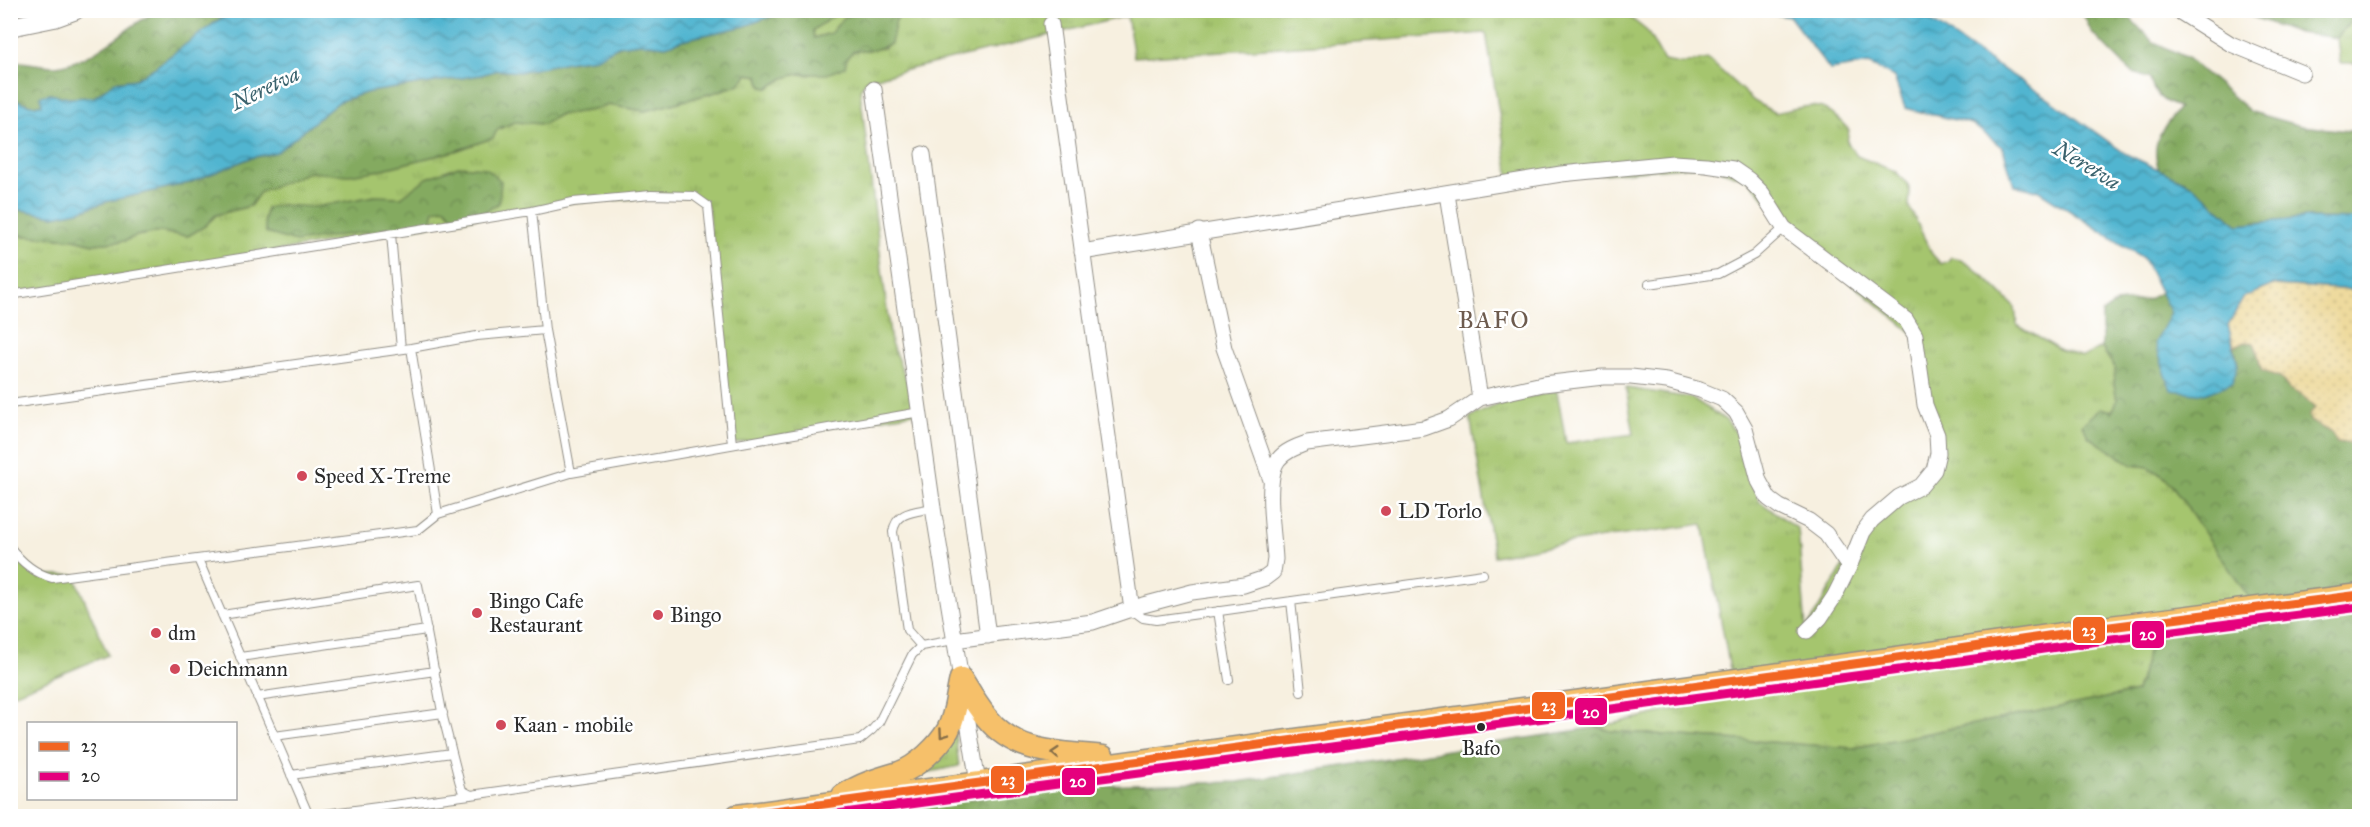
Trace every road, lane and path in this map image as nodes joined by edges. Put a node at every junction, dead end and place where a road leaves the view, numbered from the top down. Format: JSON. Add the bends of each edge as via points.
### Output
{"nodes":[{"id":1,"x":75,"y":10,"type":"edge"},
{"id":2,"x":2177,"y":10,"type":"edge"},
{"id":3,"x":1051,"y":24,"type":"dead end"},
{"id":4,"x":10,"y":27,"type":"edge"},
{"id":5,"x":2302,"y":73,"type":"dead end"},
{"id":6,"x":874,"y":89,"type":"dead end"},
{"id":7,"x":923,"y":153,"type":"dead end"},
{"id":8,"x":1447,"y":194,"type":"junction"},
{"id":9,"x":532,"y":211,"type":"junction"},
{"id":10,"x":1784,"y":228,"type":"junction"},
{"id":11,"x":1199,"y":231,"type":"junction"},
{"id":12,"x":391,"y":234,"type":"junction"},
{"id":13,"x":1082,"y":252,"type":"junction"},
{"id":14,"x":1650,"y":284,"type":"dead end"},
{"id":15,"x":10,"y":295,"type":"edge"},
{"id":16,"x":545,"y":330,"type":"junction"},
{"id":17,"x":411,"y":348,"type":"junction"},
{"id":18,"x":401,"y":349,"type":"junction"},
{"id":19,"x":1480,"y":399,"type":"junction"},
{"id":20,"x":10,"y":404,"type":"edge"},
{"id":21,"x":920,"y":412,"type":"junction"},
{"id":22,"x":732,"y":444,"type":"junction"},
{"id":23,"x":571,"y":473,"type":"junction"},
{"id":24,"x":1271,"y":480,"type":"junction"},
{"id":25,"x":933,"y":508,"type":"junction"},
{"id":26,"x":438,"y":514,"type":"junction"},
{"id":27,"x":10,"y":547,"type":"edge"},
{"id":28,"x":198,"y":559,"type":"junction"},
{"id":29,"x":1849,"y":567,"type":"junction"},
{"id":30,"x":1483,"y":574,"type":"dead end"},
{"id":31,"x":2360,"y":595,"type":"edge"},
{"id":32,"x":1291,"y":601,"type":"junction"},
{"id":33,"x":1132,"y":610,"type":"junction"},
{"id":34,"x":1218,"y":611,"type":"junction"},
{"id":35,"x":222,"y":615,"type":"junction"},
{"id":36,"x":427,"y":630,"type":"junction"},
{"id":37,"x":1807,"y":631,"type":"dead end"},
{"id":38,"x":988,"y":636,"type":"junction"},
{"id":39,"x":954,"y":640,"type":"junction"},
{"id":40,"x":921,"y":646,"type":"junction"},
{"id":41,"x":240,"y":657,"type":"junction"},
{"id":42,"x":435,"y":671,"type":"junction"},
{"id":43,"x":961,"y":679,"type":"junction"},
{"id":44,"x":1229,"y":680,"type":"dead end"},
{"id":45,"x":1300,"y":692,"type":"dead end"},
{"id":46,"x":257,"y":697,"type":"junction"},
{"id":47,"x":443,"y":713,"type":"junction"},
{"id":48,"x":274,"y":736,"type":"junction"},
{"id":49,"x":452,"y":753,"type":"junction"},
{"id":50,"x":1134,"y":761,"type":"junction"},
{"id":51,"x":291,"y":775,"type":"junction"},
{"id":52,"x":978,"y":783,"type":"junction"},
{"id":53,"x":471,"y":795,"type":"junction"},
{"id":54,"x":834,"y":802,"type":"junction"},
{"id":55,"x":737,"y":816,"type":"edge"}],
"edges":[{"from":1,"to":4,"type":"street"},
{"from":2,"to":5,"type":"street","via":[[2231,44]]},
{"from":3,"to":13,"type":"street"},
{"from":6,"to":21,"type":"street"},
{"from":7,"to":38,"type":"street"},
{"from":8,"to":10,"type":"street","via":[[1561,174],[1673,163],[1706,165],[1733,170],[1749,180]]},
{"from":8,"to":11,"type":"street"},
{"from":8,"to":19,"type":"street"},
{"from":9,"to":12,"type":"lane"},
{"from":9,"to":16,"type":"lane"},
{"from":9,"to":22,"type":"lane","via":[[573,202],[651,195],[694,196],[708,207]]},
{"from":10,"to":14,"type":"lane","via":[[1754,255],[1718,274]]},
{"from":10,"to":29,"type":"street","via":[[1906,320],[1915,335],[1925,405],[1937,435],[1934,470],[1922,486],[1899,497],[1872,520]]},
{"from":11,"to":13,"type":"street"},
{"from":11,"to":24,"type":"street","via":[[1224,348]]},
{"from":12,"to":15,"type":"lane"},
{"from":12,"to":18,"type":"lane"},
{"from":13,"to":33,"type":"street"},
{"from":16,"to":17,"type":"lane","via":[[477,336]]},
{"from":16,"to":23,"type":"lane"},
{"from":17,"to":18,"type":"lane"},
{"from":17,"to":26,"type":"lane"},
{"from":18,"to":20,"type":"lane"},
{"from":19,"to":24,"type":"street","via":[[1449,419],[1424,428],[1307,443],[1288,450],[1279,459]]},
{"from":19,"to":29,"type":"street","via":[[1573,379],[1631,377],[1667,381],[1722,399],[1745,428],[1759,481],[1769,499],[1826,534]]},
{"from":21,"to":22,"type":"lane"},
{"from":21,"to":25,"type":"street"},
{"from":22,"to":23,"type":"lane"},
{"from":23,"to":26,"type":"lane"},
{"from":24,"to":33,"type":"street","via":[[1273,572],[1244,585],[1192,592]]},
{"from":25,"to":39,"type":"street"},
{"from":25,"to":40,"type":"lane","via":[[899,517],[893,532],[907,630]]},
{"from":26,"to":28,"type":"lane","via":[[418,530]]},
{"from":27,"to":28,"type":"lane","via":[[39,575],[52,578]]},
{"from":28,"to":35,"type":"lane"},
{"from":29,"to":37,"type":"street","via":[[1821,618]]},
{"from":30,"to":32,"type":"lane"},
{"from":31,"to":50,"type":"main road"},
{"from":32,"to":34,"type":"lane"},
{"from":32,"to":45,"type":"lane"},
{"from":33,"to":34,"type":"lane","via":[[1143,618],[1156,620]]},
{"from":33,"to":38,"type":"street","via":[[1093,622]]},
{"from":34,"to":44,"type":"lane"},
{"from":35,"to":36,"type":"lane","via":[[418,585]]},
{"from":35,"to":41,"type":"lane"},
{"from":36,"to":41,"type":"lane"},
{"from":36,"to":42,"type":"lane"},
{"from":38,"to":39,"type":"street"},
{"from":39,"to":40,"type":"lane"},
{"from":39,"to":43,"type":"street"},
{"from":40,"to":53,"type":"lane","via":[[912,655],[879,722],[860,740]]},
{"from":41,"to":46,"type":"lane"},
{"from":42,"to":46,"type":"lane"},
{"from":42,"to":47,"type":"lane"},
{"from":50,"to":43,"type":"main road","one_way":true,"via":[[1051,753],[1016,742],[986,718]]},
{"from":43,"to":52,"type":"street"},
{"from":43,"to":54,"type":"main road","one_way":true,"via":[[948,730],[924,758],[901,772],[855,787]]},
{"from":46,"to":48,"type":"lane"},
{"from":47,"to":48,"type":"lane"},
{"from":47,"to":49,"type":"lane"},
{"from":48,"to":51,"type":"lane"},
{"from":49,"to":51,"type":"lane"},
{"from":49,"to":53,"type":"lane","via":[[462,790]]},
{"from":50,"to":52,"type":"main road"},
{"from":51,"to":53,"type":"lane","via":[[309,816]]},
{"from":52,"to":54,"type":"main road"},
{"from":54,"to":55,"type":"main road"}]}
